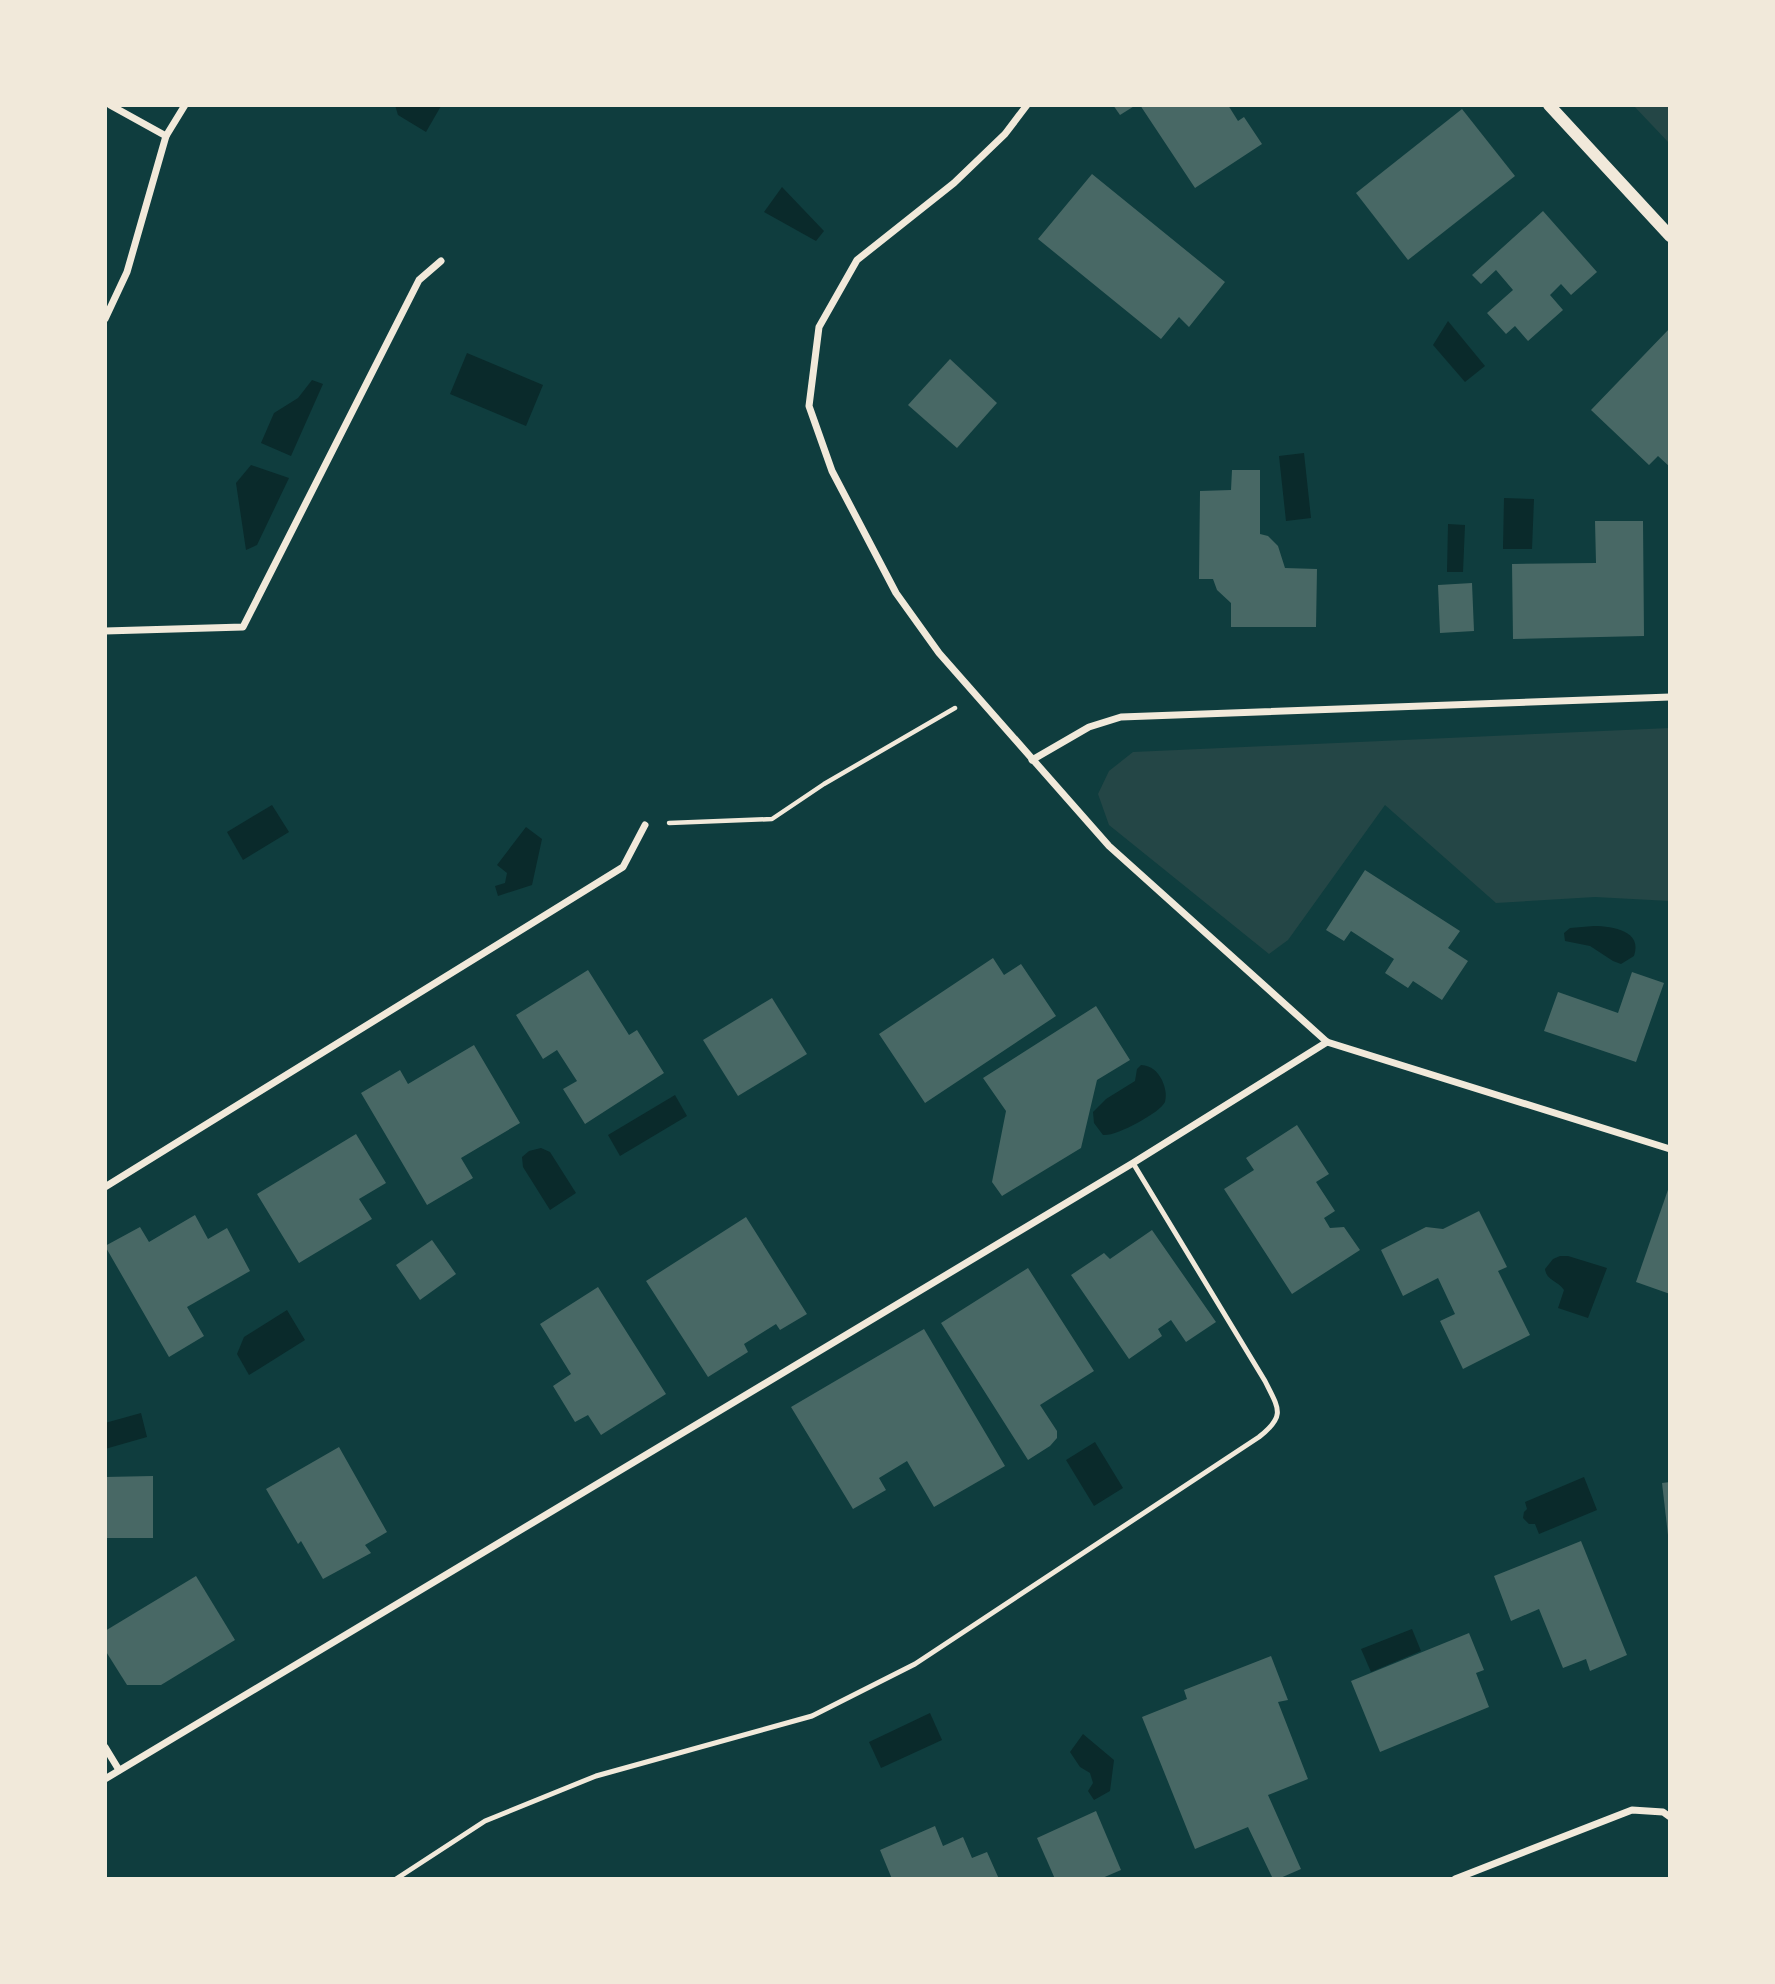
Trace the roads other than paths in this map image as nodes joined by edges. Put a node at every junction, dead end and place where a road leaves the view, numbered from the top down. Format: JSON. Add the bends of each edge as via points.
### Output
{"nodes":[{"id":1,"x":110,"y":105,"type":"edge"},
{"id":2,"x":185,"y":105,"type":"edge"},
{"id":3,"x":1027,"y":105,"type":"edge"},
{"id":4,"x":1549,"y":105,"type":"edge"},
{"id":5,"x":166,"y":136,"type":"junction"},
{"id":6,"x":1670,"y":236,"type":"edge"},
{"id":7,"x":441,"y":261,"type":"dead end"},
{"id":8,"x":105,"y":319,"type":"edge"},
{"id":9,"x":105,"y":631,"type":"edge"},
{"id":10,"x":1670,"y":697,"type":"edge"},
{"id":11,"x":1032,"y":760,"type":"junction"},
{"id":12,"x":645,"y":824,"type":"road end"},
{"id":13,"x":1327,"y":1042,"type":"junction"},
{"id":14,"x":1670,"y":1149,"type":"edge"},
{"id":15,"x":1133,"y":1163,"type":"junction"},
{"id":16,"x":105,"y":1187,"type":"edge"},
{"id":17,"x":105,"y":1747,"type":"edge"},
{"id":18,"x":118,"y":1770,"type":"junction"},
{"id":19,"x":105,"y":1779,"type":"edge"},
{"id":20,"x":1670,"y":1817,"type":"edge"},
{"id":21,"x":396,"y":1879,"type":"edge"},
{"id":22,"x":1455,"y":1879,"type":"edge"}],
"edges":[{"from":1,"to":5,"type":"street"},
{"from":2,"to":5,"type":"street"},
{"from":3,"to":11,"type":"street","via":[[1005,134],[954,183],[857,260],[819,327],[809,406],[832,471],[896,593],[939,653]]},
{"from":4,"to":6,"type":"street"},
{"from":5,"to":8,"type":"street","via":[[127,272]]},
{"from":7,"to":9,"type":"street","via":[[419,280],[243,627]]},
{"from":10,"to":11,"type":"street","via":[[1121,717],[1089,727]]},
{"from":11,"to":13,"type":"street","via":[[1109,846]]},
{"from":12,"to":16,"type":"street","via":[[623,867]]},
{"from":13,"to":14,"type":"street"},
{"from":13,"to":15,"type":"street"},
{"from":15,"to":18,"type":"street"},
{"from":15,"to":21,"type":"lane","via":[[1265,1381],[1278,1412],[1275,1424],[915,1664],[812,1716],[597,1776],[485,1821]]},
{"from":17,"to":18,"type":"street"},
{"from":18,"to":19,"type":"street"},
{"from":20,"to":22,"type":"street","via":[[1663,1811],[1632,1810]]}]}
